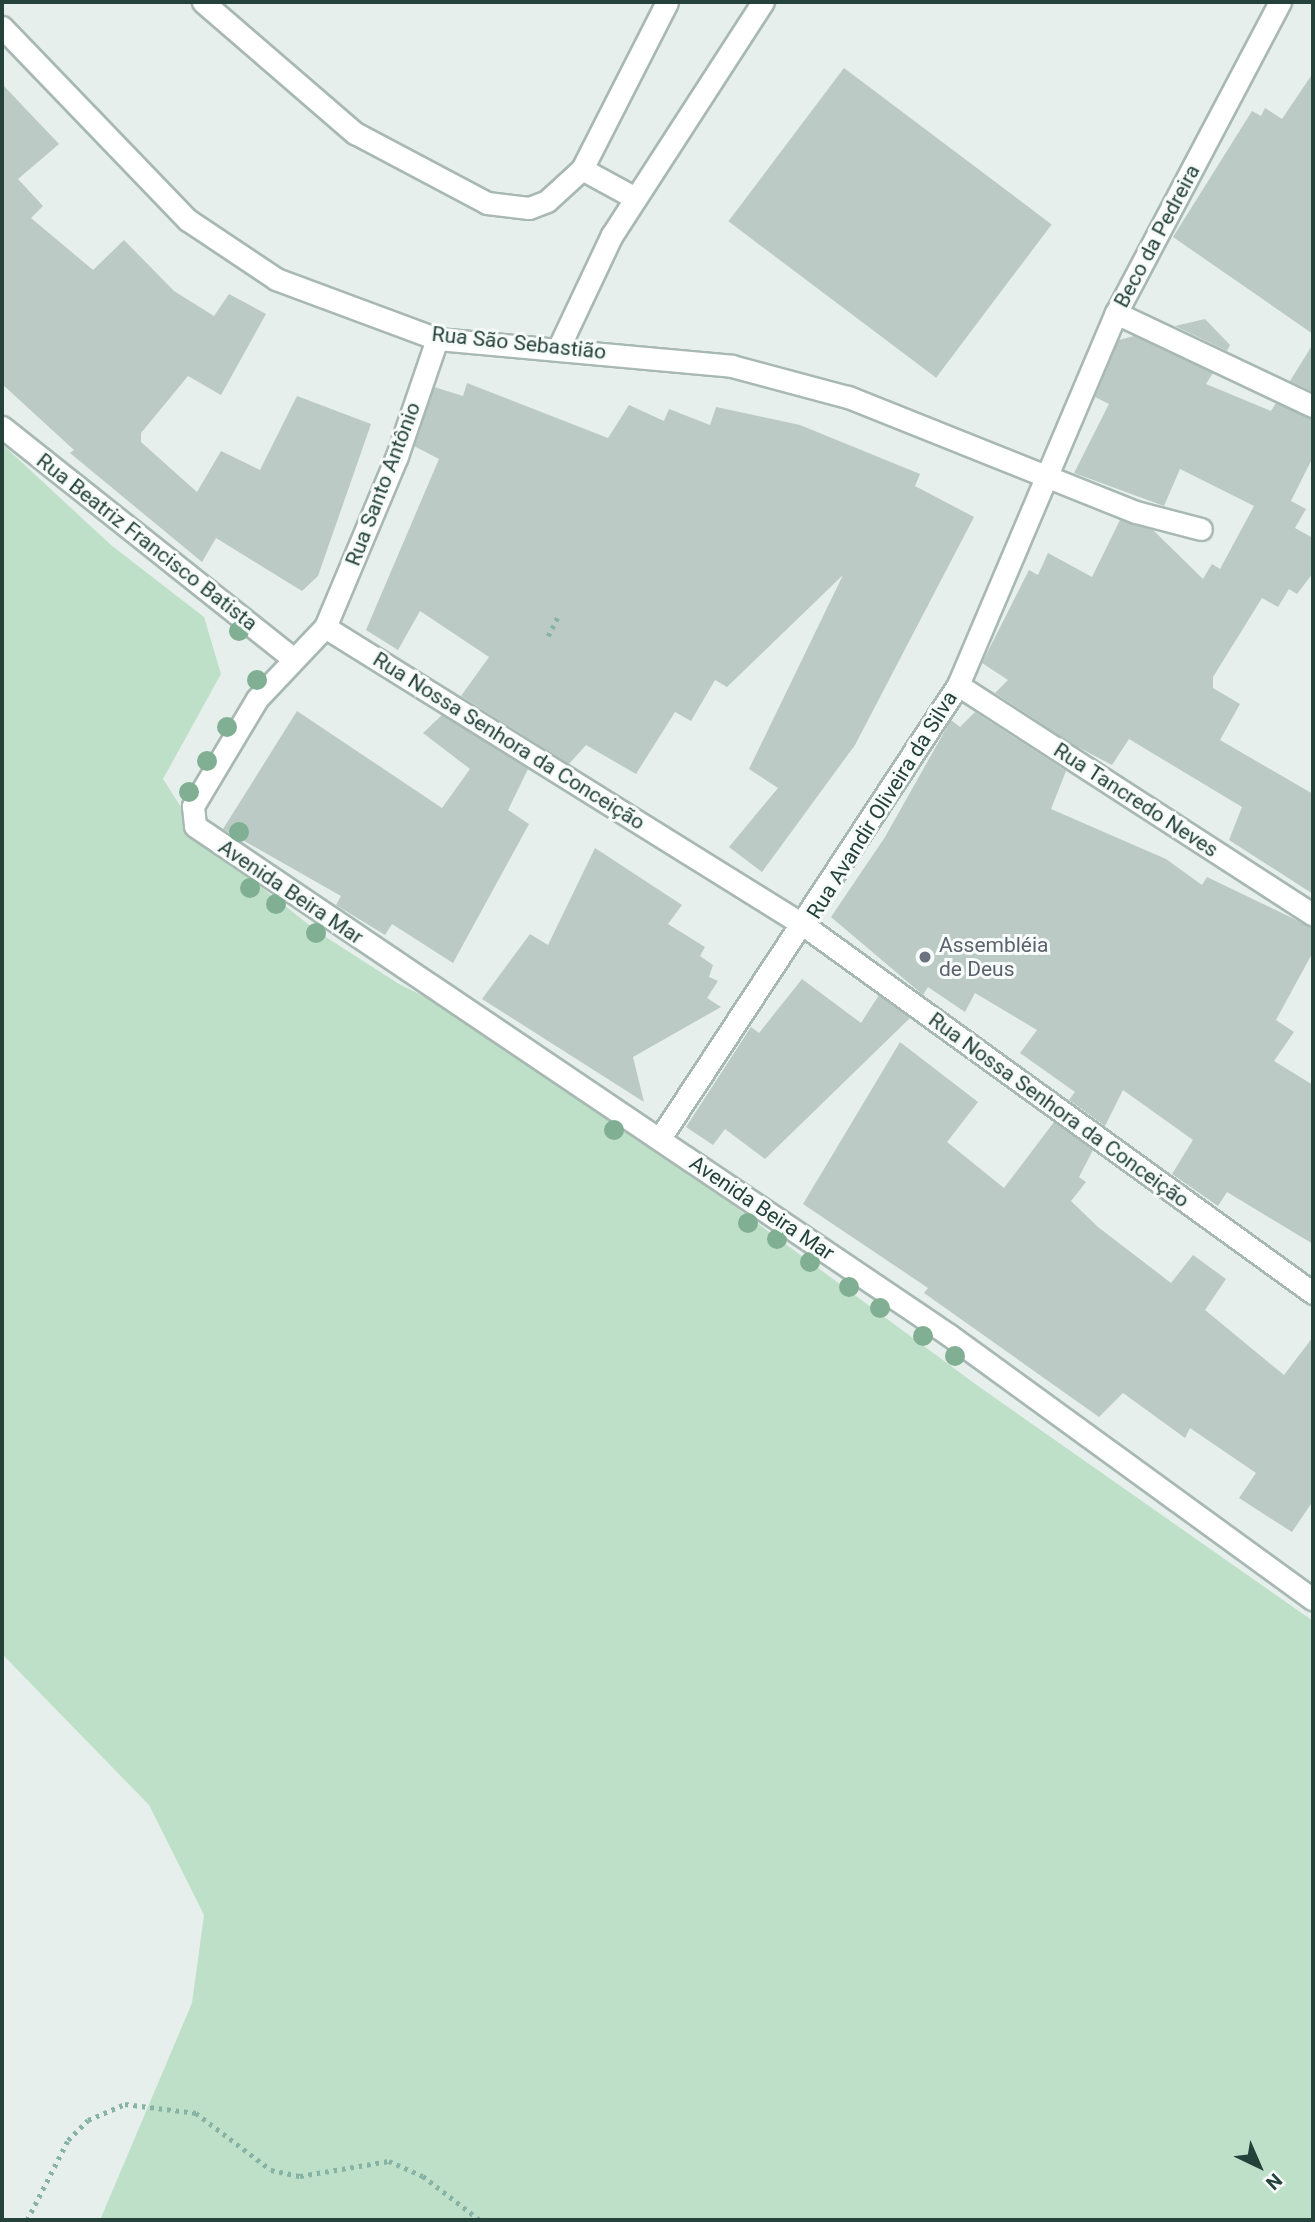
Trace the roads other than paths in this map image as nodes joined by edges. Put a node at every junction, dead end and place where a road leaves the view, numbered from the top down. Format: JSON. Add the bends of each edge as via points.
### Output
{"nodes":[{"id":1,"x":203,"y":2,"type":"edge"},
{"id":2,"x":667,"y":2,"type":"edge"},
{"id":3,"x":763,"y":2,"type":"edge"},
{"id":4,"x":1280,"y":2,"type":"edge"},
{"id":5,"x":2,"y":27,"type":"edge"},
{"id":6,"x":582,"y":169,"type":"junction"},
{"id":7,"x":635,"y":198,"type":"junction"},
{"id":8,"x":1116,"y":313,"type":"junction"},
{"id":9,"x":437,"y":339,"type":"junction"},
{"id":10,"x":558,"y":349,"type":"junction"},
{"id":11,"x":1313,"y":406,"type":"edge"},
{"id":12,"x":2,"y":427,"type":"edge"},
{"id":13,"x":1042,"y":475,"type":"junction"},
{"id":14,"x":1201,"y":528,"type":"dead end"},
{"id":15,"x":325,"y":627,"type":"junction"},
{"id":16,"x":292,"y":659,"type":"junction"},
{"id":17,"x":958,"y":685,"type":"junction"},
{"id":18,"x":693,"y":856,"type":"joint"},
{"id":19,"x":1313,"y":915,"type":"edge"},
{"id":20,"x":805,"y":926,"type":"junction"},
{"id":21,"x":660,"y":1139,"type":"junction"},
{"id":22,"x":1313,"y":1293,"type":"edge"},
{"id":23,"x":1312,"y":1595,"type":"edge"}],
"edges":[{"from":1,"to":6,"type":"street","via":[[355,133],[487,203],[529,208],[557,193]]},
{"from":2,"to":6,"type":"street"},
{"from":3,"to":7,"type":"street"},
{"from":4,"to":8,"type":"street","name":"Beco da Pedreira"},
{"from":5,"to":9,"type":"street","name":"Rua São Sebastião","via":[[188,220],[276,279]]},
{"from":6,"to":7,"type":"street"},
{"from":7,"to":10,"type":"street"},
{"from":8,"to":11,"type":"street"},
{"from":8,"to":13,"type":"street","name":"Beco da Pedreira"},
{"from":9,"to":10,"type":"street","name":"Rua São Sebastião"},
{"from":9,"to":15,"type":"street","name":"Rua Santo Antônio","via":[[397,456]]},
{"from":10,"to":13,"type":"street","name":"Rua São Sebastião","via":[[732,366],[848,397]]},
{"from":12,"to":16,"type":"street","name":"Rua Beatriz Francisco Batista"},
{"from":13,"to":14,"type":"street","name":"Rua São Sebastião"},
{"from":13,"to":17,"type":"street","name":"Beco da Pedreira"},
{"from":15,"to":16,"type":"street"},
{"from":15,"to":18,"type":"street","name":"Rua Nossa Senhora da Conceição"},
{"from":16,"to":21,"type":"street","name":"Avenida Beira Mar","via":[[257,699],[193,806],[200,832]]},
{"from":17,"to":19,"type":"street","name":"Rua Tancredo Neves"},
{"from":17,"to":20,"type":"street","name":"Rua Avandir Oliveira da Silva"},
{"from":18,"to":20,"type":"street","name":"Rua Avandir Oliveira da Silva"},
{"from":20,"to":21,"type":"street","name":"Rua Avandir Oliveira da Silva"},
{"from":20,"to":22,"type":"street","name":"Rua Nossa Senhora da Conceição"},
{"from":21,"to":23,"type":"street","name":"Avenida Beira Mar","via":[[949,1335]]}]}
